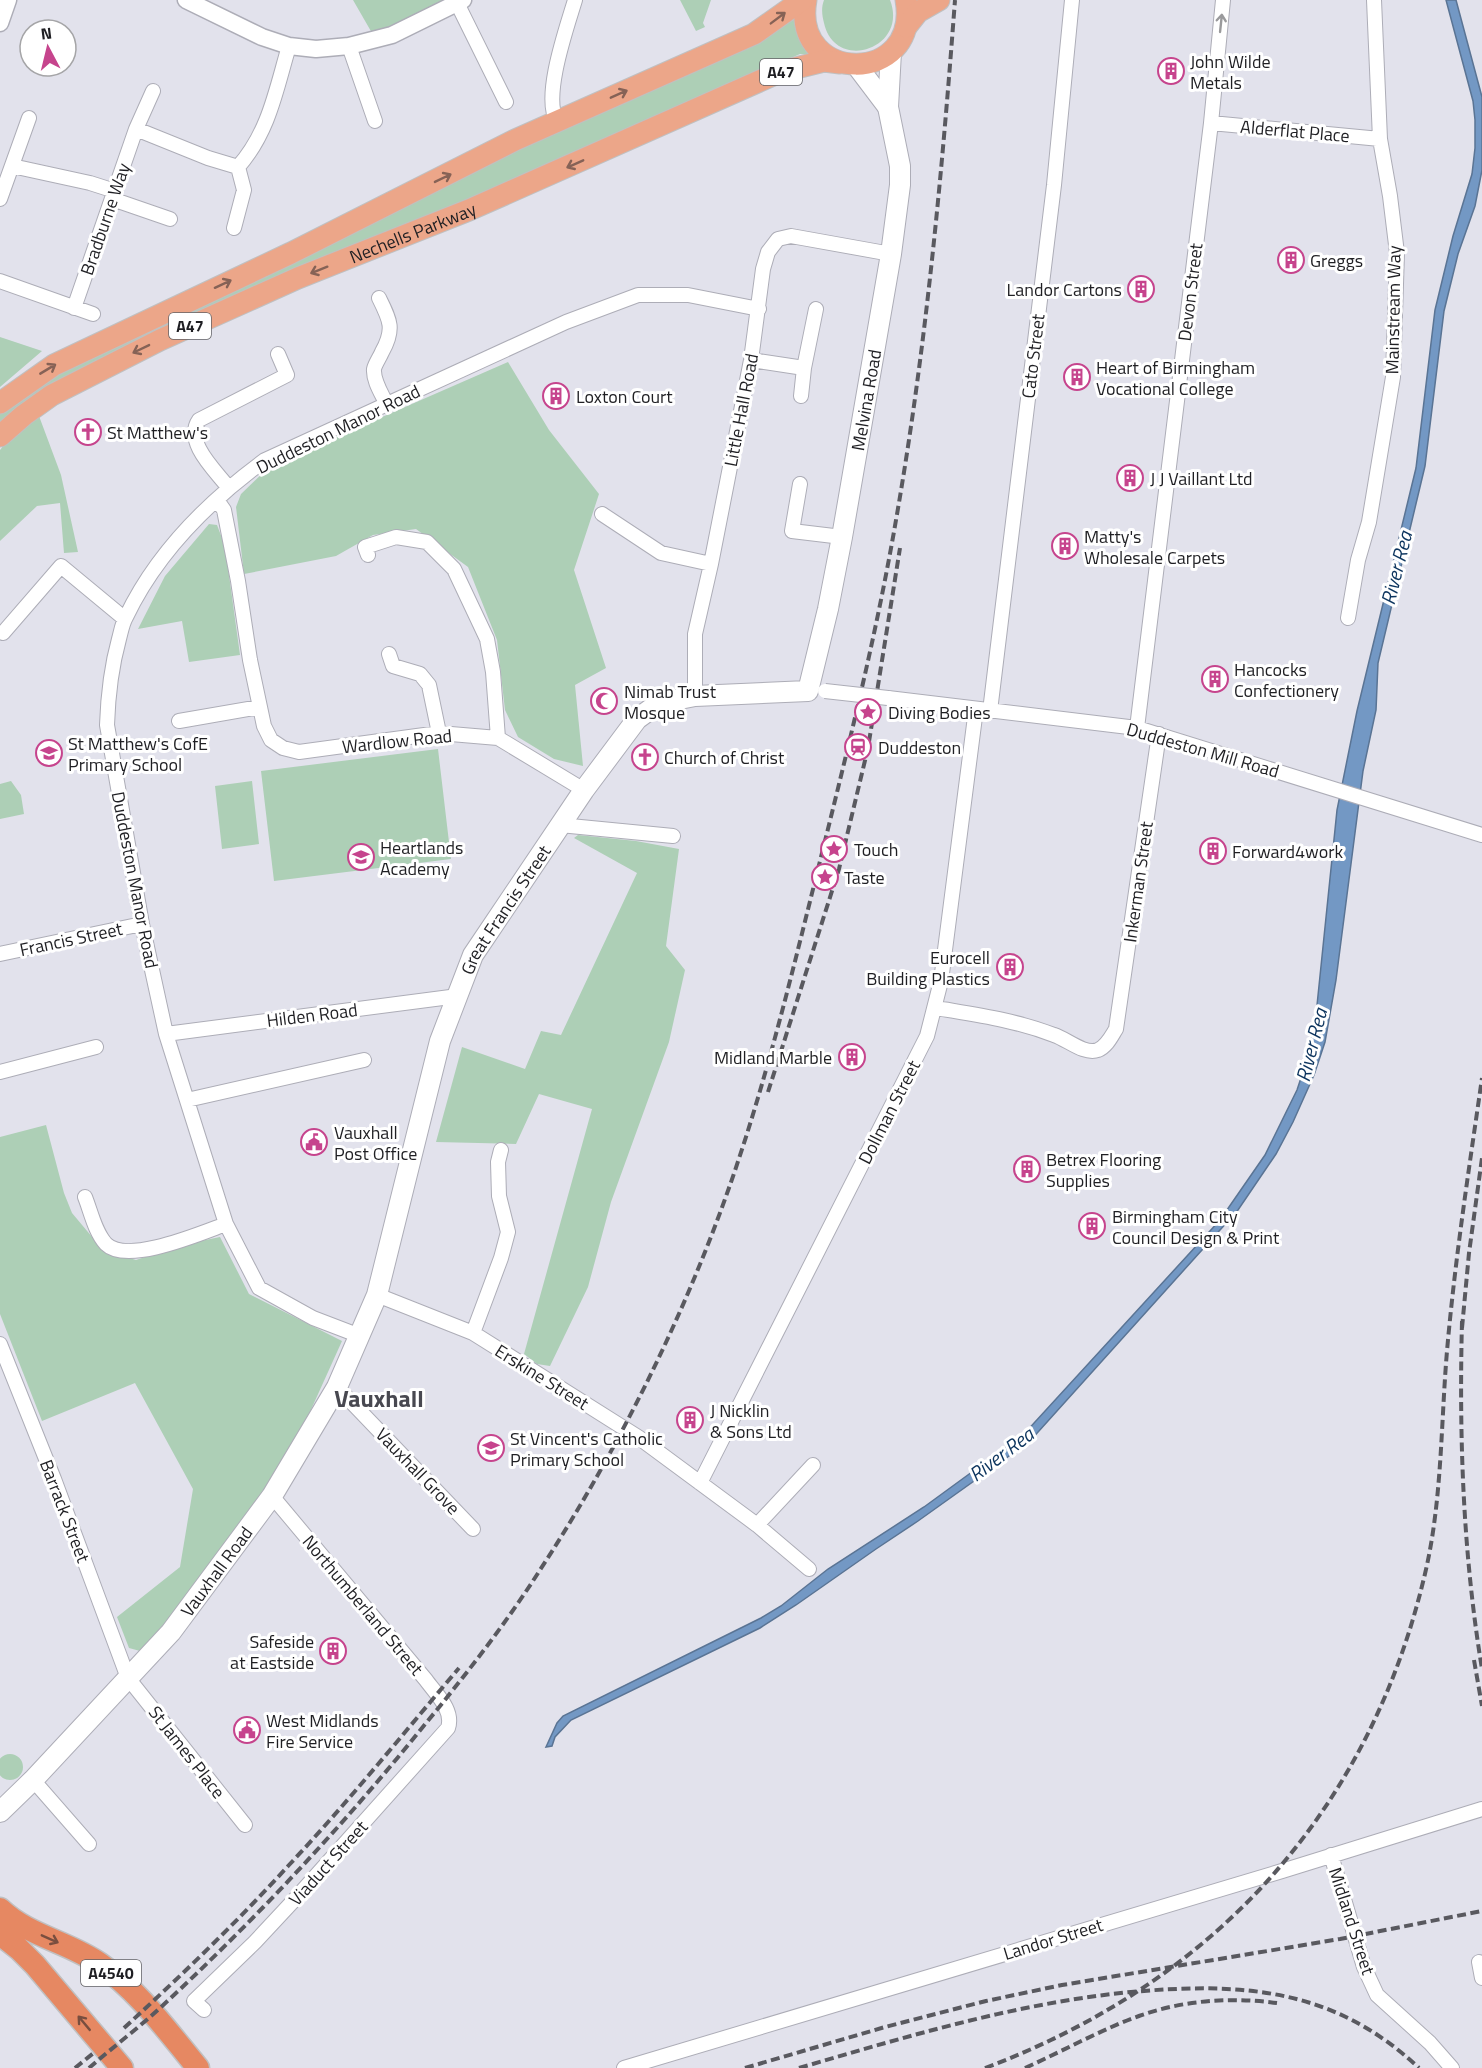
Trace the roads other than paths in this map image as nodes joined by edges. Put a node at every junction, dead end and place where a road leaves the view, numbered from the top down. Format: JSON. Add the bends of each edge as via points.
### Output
{"nodes":[{"id":1,"x":8,"y":0,"type":"edge"},
{"id":2,"x":186,"y":0,"type":"edge"},
{"id":3,"x":575,"y":0,"type":"edge"},
{"id":4,"x":804,"y":0,"type":"edge"},
{"id":5,"x":906,"y":0,"type":"edge"},
{"id":6,"x":939,"y":0,"type":"edge"},
{"id":7,"x":1072,"y":0,"type":"edge"},
{"id":8,"x":1223,"y":0,"type":"edge"},
{"id":9,"x":1374,"y":0,"type":"edge"},
{"id":10,"x":460,"y":1,"type":"edge"},
{"id":11,"x":0,"y":23,"type":"edge"},
{"id":12,"x":906,"y":27,"type":"junction"},
{"id":13,"x":290,"y":46,"type":"junction"},
{"id":14,"x":349,"y":46,"type":"junction"},
{"id":15,"x":891,"y":52,"type":"junction"},
{"id":16,"x":849,"y":64,"type":"junction"},
{"id":17,"x":153,"y":91,"type":"dead end"},
{"id":18,"x":506,"y":102,"type":"dead end"},
{"id":19,"x":888,"y":107,"type":"junction"},
{"id":20,"x":29,"y":118,"type":"dead end"},
{"id":21,"x":375,"y":121,"type":"dead end"},
{"id":22,"x":557,"y":121,"type":"junction"},
{"id":23,"x":1211,"y":123,"type":"junction"},
{"id":24,"x":136,"y":129,"type":"junction"},
{"id":25,"x":1380,"y":139,"type":"junction"},
{"id":26,"x":12,"y":166,"type":"junction"},
{"id":27,"x":238,"y":167,"type":"junction"},
{"id":28,"x":113,"y":195,"type":"junction"},
{"id":29,"x":0,"y":199,"type":"edge"},
{"id":30,"x":170,"y":219,"type":"dead end"},
{"id":31,"x":234,"y":228,"type":"dead end"},
{"id":32,"x":891,"y":254,"type":"junction"},
{"id":33,"x":0,"y":281,"type":"edge"},
{"id":34,"x":379,"y":298,"type":"dead end"},
{"id":35,"x":74,"y":308,"type":"junction"},
{"id":36,"x":759,"y":309,"type":"junction"},
{"id":37,"x":816,"y":309,"type":"dead end"},
{"id":38,"x":93,"y":314,"type":"dead end"},
{"id":39,"x":278,"y":354,"type":"dead end"},
{"id":40,"x":751,"y":360,"type":"junction"},
{"id":41,"x":804,"y":368,"type":"junction"},
{"id":42,"x":801,"y":396,"type":"dead end"},
{"id":43,"x":0,"y":403,"type":"edge"},
{"id":44,"x":387,"y":405,"type":"junction"},
{"id":45,"x":0,"y":436,"type":"edge"},
{"id":46,"x":800,"y":484,"type":"dead end"},
{"id":47,"x":228,"y":487,"type":"junction"},
{"id":48,"x":217,"y":500,"type":"junction"},
{"id":49,"x":602,"y":514,"type":"dead end"},
{"id":50,"x":842,"y":537,"type":"junction"},
{"id":51,"x":365,"y":548,"type":"dead end"},
{"id":52,"x":711,"y":564,"type":"junction"},
{"id":53,"x":1348,"y":618,"type":"dead end"},
{"id":54,"x":125,"y":619,"type":"junction"},
{"id":55,"x":3,"y":633,"type":"dead end"},
{"id":56,"x":391,"y":665,"type":"dead end"},
{"id":57,"x":816,"y":691,"type":"junction"},
{"id":58,"x":695,"y":696,"type":"junction"},
{"id":59,"x":260,"y":706,"type":"junction"},
{"id":60,"x":976,"y":709,"type":"junction"},
{"id":61,"x":990,"y":711,"type":"junction"},
{"id":62,"x":179,"y":721,"type":"dead end"},
{"id":63,"x":1137,"y":728,"type":"junction"},
{"id":64,"x":439,"y":733,"type":"junction"},
{"id":65,"x":1159,"y":734,"type":"junction"},
{"id":66,"x":498,"y":738,"type":"junction"},
{"id":67,"x":584,"y":790,"type":"junction"},
{"id":68,"x":560,"y":825,"type":"junction"},
{"id":69,"x":1482,"y":835,"type":"edge"},
{"id":70,"x":672,"y":836,"type":"dead end"},
{"id":71,"x":142,"y":924,"type":"junction"},
{"id":72,"x":0,"y":954,"type":"edge"},
{"id":73,"x":458,"y":996,"type":"junction"},
{"id":74,"x":936,"y":1008,"type":"junction"},
{"id":75,"x":166,"y":1034,"type":"junction"},
{"id":76,"x":96,"y":1047,"type":"dead end"},
{"id":77,"x":364,"y":1060,"type":"dead end"},
{"id":78,"x":0,"y":1072,"type":"edge"},
{"id":79,"x":187,"y":1100,"type":"junction"},
{"id":80,"x":501,"y":1150,"type":"dead end"},
{"id":81,"x":85,"y":1197,"type":"dead end"},
{"id":82,"x":226,"y":1224,"type":"junction"},
{"id":83,"x":376,"y":1294,"type":"junction"},
{"id":84,"x":473,"y":1334,"type":"junction"},
{"id":85,"x":360,"y":1336,"type":"junction"},
{"id":86,"x":0,"y":1344,"type":"edge"},
{"id":87,"x":337,"y":1387,"type":"junction"},
{"id":88,"x":813,"y":1465,"type":"dead end"},
{"id":89,"x":700,"y":1483,"type":"junction"},
{"id":90,"x":272,"y":1496,"type":"junction"},
{"id":91,"x":757,"y":1524,"type":"junction"},
{"id":92,"x":473,"y":1529,"type":"dead end"},
{"id":93,"x":809,"y":1569,"type":"dead end"},
{"id":94,"x":128,"y":1678,"type":"junction"},
{"id":95,"x":450,"y":1715,"type":"joint"},
{"id":96,"x":33,"y":1780,"type":"junction"},
{"id":97,"x":1482,"y":1809,"type":"edge"},
{"id":98,"x":1,"y":1813,"type":"edge"},
{"id":99,"x":245,"y":1825,"type":"dead end"},
{"id":100,"x":89,"y":1844,"type":"dead end"},
{"id":101,"x":1331,"y":1856,"type":"junction"},
{"id":102,"x":0,"y":1909,"type":"edge"},
{"id":103,"x":0,"y":1934,"type":"edge"},
{"id":104,"x":1479,"y":1962,"type":"dead end"},
{"id":105,"x":1482,"y":1978,"type":"edge"},
{"id":106,"x":199,"y":2006,"type":"dead end"},
{"id":107,"x":159,"y":2021,"type":"junction"},
{"id":108,"x":1450,"y":2066,"type":"edge"},
{"id":109,"x":122,"y":2068,"type":"edge"},
{"id":110,"x":198,"y":2068,"type":"edge"},
{"id":111,"x":210,"y":2068,"type":"edge"},
{"id":112,"x":624,"y":2068,"type":"edge"}],
"edges":[{"from":1,"to":11,"type":"street"},
{"from":2,"to":13,"type":"street","via":[[262,37]]},
{"from":3,"to":22,"type":"street","via":[[552,96]]},
{"from":4,"to":16,"type":"main road","number":"A47","via":[[806,29],[814,44],[825,56]]},
{"from":22,"to":4,"type":"main road","name":"Nechells Parkway","number":"A47","one_way":true,"via":[[754,34]]},
{"from":5,"to":12,"type":"main road"},
{"from":6,"to":12,"type":"main road","via":[[918,12]]},
{"from":7,"to":61,"type":"street","name":"Cato Street","via":[[1054,184]]},
{"from":23,"to":8,"type":"street","name":"Devon Street","one_way":true},
{"from":9,"to":25,"type":"street","name":"Mainstream Way"},
{"from":10,"to":14,"type":"street","via":[[404,30]]},
{"from":10,"to":18,"type":"street"},
{"from":12,"to":15,"type":"main road"},
{"from":13,"to":14,"type":"street"},
{"from":13,"to":27,"type":"street","via":[[265,128]]},
{"from":14,"to":21,"type":"street"},
{"from":15,"to":16,"type":"main road","number":"A47","via":[[881,59]]},
{"from":15,"to":19,"type":"main road","name":"Melvina Road"},
{"from":16,"to":19,"type":"main road","name":"Melvina Road"},
{"from":16,"to":45,"type":"main road","name":"Nechells Parkway","number":"A47","one_way":true,"via":[[824,61],[780,72],[469,210],[288,283],[79,380],[24,415]]},
{"from":17,"to":24,"type":"street","name":"Bradburne Way"},
{"from":19,"to":32,"type":"main road","name":"Melvina Road","via":[[900,166]]},
{"from":20,"to":26,"type":"street"},
{"from":43,"to":22,"type":"main road","name":"Nechells Parkway","number":"A47","one_way":true,"via":[[54,365]]},
{"from":23,"to":25,"type":"street","name":"Alderflat Place"},
{"from":23,"to":63,"type":"street","name":"Devon Street"},
{"from":24,"to":27,"type":"street"},
{"from":24,"to":28,"type":"street","name":"Bradburne Way"},
{"from":25,"to":53,"type":"street","name":"Mainstream Way","via":[[1396,253],[1393,377],[1369,522]]},
{"from":26,"to":28,"type":"street","via":[[90,183]]},
{"from":26,"to":29,"type":"street"},
{"from":27,"to":31,"type":"street","via":[[244,190]]},
{"from":28,"to":30,"type":"street"},
{"from":28,"to":35,"type":"street","name":"Bradburne Way"},
{"from":32,"to":36,"type":"street","name":"Little Hall Road","via":[[791,236],[778,238],[768,252]]},
{"from":32,"to":50,"type":"main road","name":"Melvina Road"},
{"from":33,"to":35,"type":"street"},
{"from":34,"to":44,"type":"street","via":[[395,317],[374,368]]},
{"from":35,"to":38,"type":"street"},
{"from":36,"to":40,"type":"street","name":"Little Hall Road"},
{"from":36,"to":44,"type":"street","name":"Duddeston Manor Road","via":[[688,295],[638,295],[566,322]]},
{"from":37,"to":41,"type":"street"},
{"from":39,"to":47,"type":"street","via":[[289,380],[195,425],[196,444]]},
{"from":40,"to":41,"type":"street"},
{"from":40,"to":52,"type":"street","name":"Little Hall Road"},
{"from":41,"to":42,"type":"street"},
{"from":44,"to":47,"type":"street","name":"Duddeston Manor Road","via":[[265,460]]},
{"from":46,"to":50,"type":"street","via":[[792,531]]},
{"from":47,"to":48,"type":"street","name":"Duddeston Manor Road"},
{"from":48,"to":54,"type":"street","name":"Duddeston Manor Road","via":[[168,550]]},
{"from":48,"to":59,"type":"street","name":"Wardlow Road","via":[[224,510]]},
{"from":49,"to":52,"type":"street","via":[[662,553]]},
{"from":50,"to":57,"type":"main road","name":"Melvina Road"},
{"from":51,"to":66,"type":"street","via":[[396,537],[427,542],[454,569],[487,639]]},
{"from":52,"to":58,"type":"street","name":"Little Hall Road","via":[[695,634]]},
{"from":54,"to":55,"type":"street","via":[[61,566]]},
{"from":54,"to":71,"type":"street","name":"Duddeston Manor Road","via":[[112,666],[107,725]]},
{"from":56,"to":64,"type":"street","via":[[420,674],[429,685]]},
{"from":57,"to":58,"type":"main road","name":"Great Francis Street"},
{"from":57,"to":60,"type":"street","name":"Duddeston Mill Road","bridge":true},
{"from":58,"to":67,"type":"main road","name":"Great Francis Street","via":[[659,703],[645,712]]},
{"from":59,"to":62,"type":"street","via":[[192,712]]},
{"from":59,"to":64,"type":"street","name":"Wardlow Road","via":[[271,740],[299,752]]},
{"from":60,"to":61,"type":"street","name":"Duddeston Mill Road"},
{"from":60,"to":74,"type":"street","name":"Dollman Street"},
{"from":61,"to":63,"type":"street","name":"Duddeston Mill Road"},
{"from":63,"to":65,"type":"street","name":"Duddeston Mill Road"},
{"from":64,"to":66,"type":"street","name":"Wardlow Road"},
{"from":65,"to":69,"type":"street","name":"Duddeston Mill Road"},
{"from":65,"to":74,"type":"street","name":"Inkerman Street","via":[[1116,1029],[1108,1042],[1097,1050],[1086,1050],[1016,1021]]},
{"from":66,"to":67,"type":"street","name":"Wardlow Road"},
{"from":67,"to":68,"type":"main road","name":"Great Francis Street"},
{"from":68,"to":70,"type":"street"},
{"from":68,"to":73,"type":"main road","name":"Great Francis Street","via":[[473,955]]},
{"from":71,"to":72,"type":"street","name":"Francis Street"},
{"from":71,"to":75,"type":"street","name":"Duddeston Manor Road"},
{"from":73,"to":75,"type":"street","name":"Hilden Road"},
{"from":73,"to":83,"type":"main road","name":"Great Francis Street","via":[[440,1041]]},
{"from":74,"to":89,"type":"street","name":"Dollman Street","via":[[927,1036]]},
{"from":75,"to":79,"type":"street","name":"Duddeston Manor Road"},
{"from":76,"to":78,"type":"street"},
{"from":77,"to":79,"type":"street"},
{"from":79,"to":82,"type":"street","name":"Duddeston Manor Road"},
{"from":80,"to":84,"type":"street","via":[[499,1196],[508,1232]]},
{"from":81,"to":82,"type":"street","via":[[107,1245],[126,1252],[142,1251]]},
{"from":82,"to":85,"type":"street","name":"Duddeston Manor Road","via":[[259,1288],[313,1318]]},
{"from":83,"to":84,"type":"street","name":"Erskine Street"},
{"from":83,"to":85,"type":"main road","name":"Vauxhall Road"},
{"from":84,"to":89,"type":"street","name":"Erskine Street","via":[[638,1437]]},
{"from":85,"to":87,"type":"main road","name":"Vauxhall Road"},
{"from":86,"to":94,"type":"street","name":"Barrack Street"},
{"from":87,"to":90,"type":"main road","name":"Vauxhall Road"},
{"from":87,"to":92,"type":"street","name":"Vauxhall Grove"},
{"from":88,"to":91,"type":"street"},
{"from":89,"to":91,"type":"street","name":"Erskine Street"},
{"from":90,"to":94,"type":"main road","name":"Vauxhall Road","via":[[171,1632]]},
{"from":90,"to":95,"type":"street","name":"Northumberland Street","via":[[426,1680]]},
{"from":91,"to":93,"type":"street","name":"Erskine Street"},
{"from":94,"to":96,"type":"main road","name":"Vauxhall Road"},
{"from":94,"to":99,"type":"street","name":"St James Place"},
{"from":95,"to":106,"type":"street","name":"Viaduct Street","via":[[448,1728]]},
{"from":96,"to":98,"type":"main road","name":"Vauxhall Road"},
{"from":96,"to":100,"type":"street"},
{"from":97,"to":101,"type":"street","name":"Landor Street"},
{"from":101,"to":108,"type":"street","name":"Midland Street","via":[[1364,1967],[1377,1995]]},
{"from":101,"to":112,"type":"street","name":"Landor Street"},
{"from":102,"to":107,"type":"highway","number":"A4540","one_way":true,"via":[[18,1924],[99,1964]]},
{"from":109,"to":103,"type":"highway","number":"A4540","one_way":true,"via":[[35,1965]]},
{"from":104,"to":105,"type":"street"},
{"from":107,"to":110,"type":"highway","number":"A4540"},
{"from":107,"to":111,"type":"street","via":[[187,2042]]}]}
